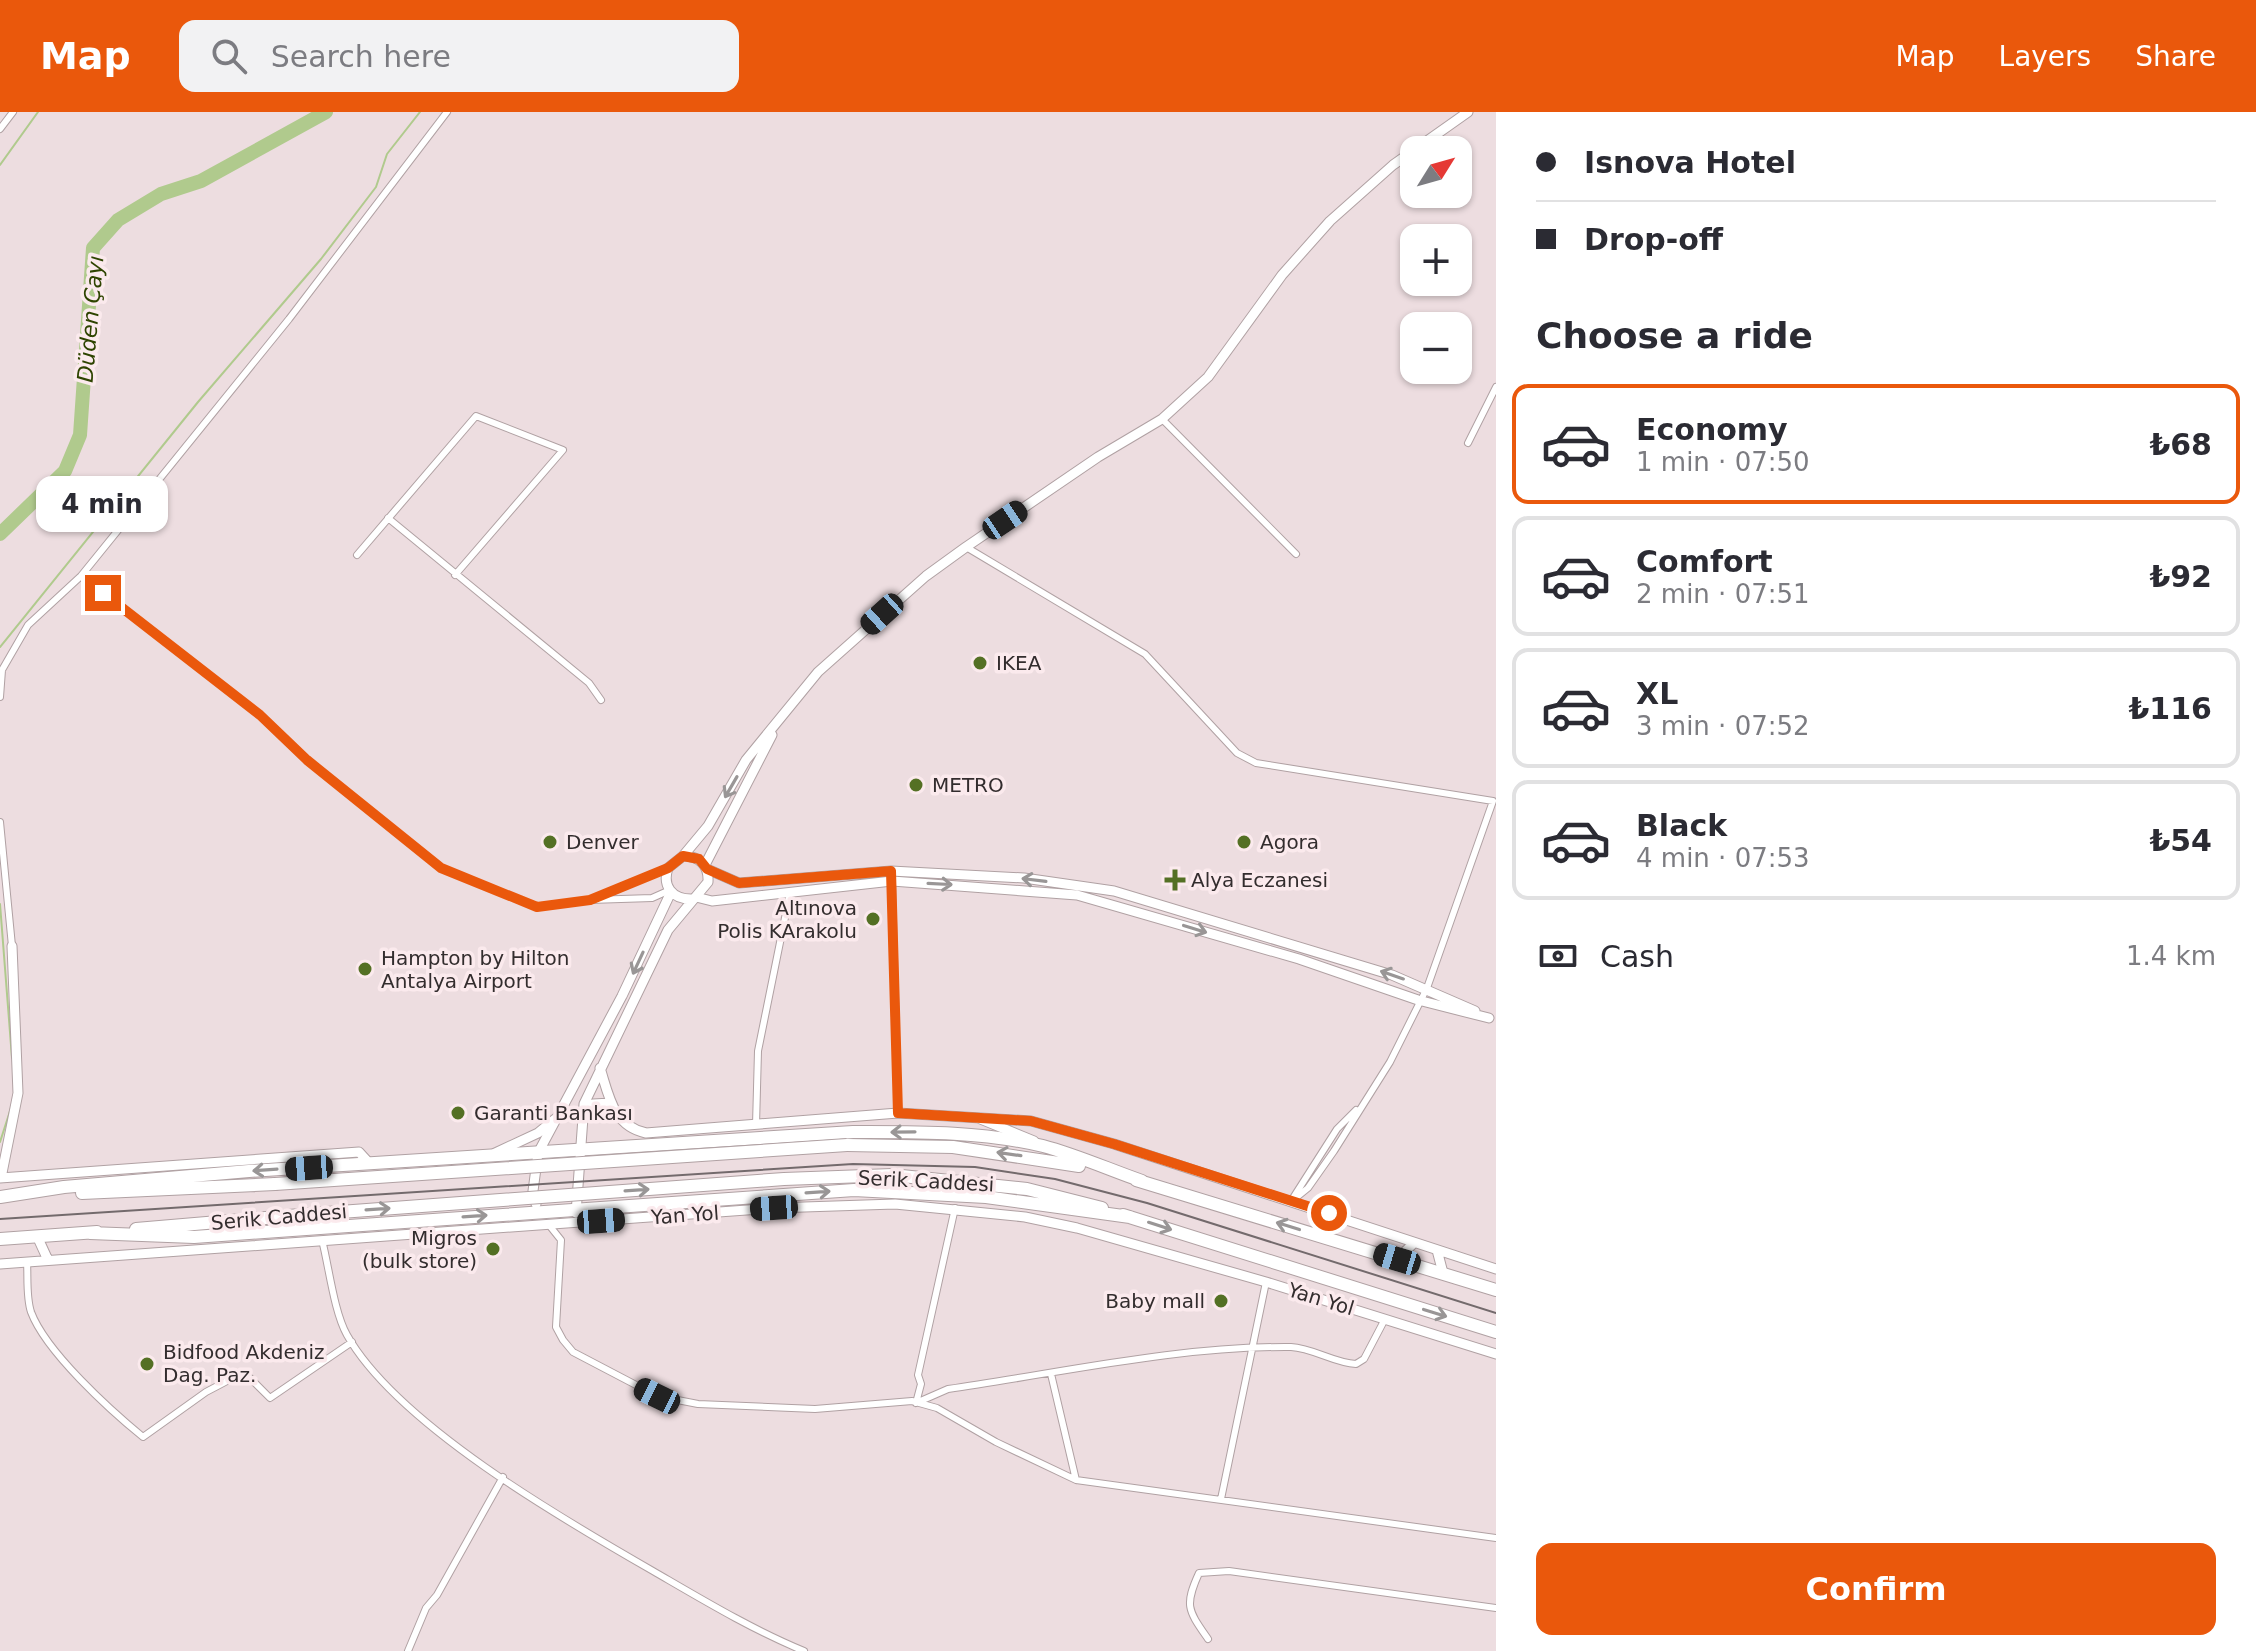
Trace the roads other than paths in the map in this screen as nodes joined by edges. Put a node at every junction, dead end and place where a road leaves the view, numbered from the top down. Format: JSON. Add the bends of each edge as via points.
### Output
{"nodes":[{"id":1,"x":13,"y":112,"type":"edge"},
{"id":2,"x":447,"y":112,"type":"edge"},
{"id":3,"x":1468,"y":112,"type":"edge"},
{"id":4,"x":0,"y":129,"type":"edge"},
{"id":5,"x":1496,"y":387,"type":"edge"},
{"id":6,"x":1162,"y":419,"type":"junction"},
{"id":7,"x":1468,"y":443,"type":"dead end"},
{"id":8,"x":388,"y":518,"type":"junction"},
{"id":9,"x":966,"y":547,"type":"junction"},
{"id":10,"x":1296,"y":554,"type":"dead end"},
{"id":11,"x":357,"y":555,"type":"dead end"},
{"id":12,"x":455,"y":575,"type":"junction"},
{"id":13,"x":81,"y":576,"type":"junction"},
{"id":14,"x":0,"y":697,"type":"edge"},
{"id":15,"x":601,"y":700,"type":"dead end"},
{"id":16,"x":776,"y":724,"type":"junction"},
{"id":17,"x":0,"y":822,"type":"edge"},
{"id":18,"x":683,"y":856,"type":"junction"},
{"id":19,"x":706,"y":867,"type":"junction"},
{"id":20,"x":668,"y":868,"type":"junction"},
{"id":21,"x":891,"y":876,"type":"junction"},
{"id":22,"x":670,"y":891,"type":"junction"},
{"id":23,"x":790,"y":893,"type":"junction"},
{"id":24,"x":693,"y":898,"type":"junction"},
{"id":25,"x":590,"y":900,"type":"junction"},
{"id":26,"x":12,"y":946,"type":"joint"},
{"id":27,"x":1427,"y":988,"type":"junction"},
{"id":28,"x":1418,"y":1000,"type":"junction"},
{"id":29,"x":1493,"y":1019,"type":"edge"},
{"id":30,"x":600,"y":1068,"type":"junction"},
{"id":31,"x":611,"y":1103,"type":"junction"},
{"id":32,"x":583,"y":1113,"type":"junction"},
{"id":33,"x":898,"y":1113,"type":"junction"},
{"id":34,"x":561,"y":1115,"type":"junction"},
{"id":35,"x":975,"y":1116,"type":"junction"},
{"id":36,"x":756,"y":1125,"type":"junction"},
{"id":37,"x":729,"y":1138,"type":"junction"},
{"id":38,"x":1044,"y":1147,"type":"junction"},
{"id":39,"x":580,"y":1149,"type":"junction"},
{"id":40,"x":538,"y":1153,"type":"junction"},
{"id":41,"x":487,"y":1156,"type":"junction"},
{"id":42,"x":370,"y":1164,"type":"junction"},
{"id":43,"x":41,"y":1175,"type":"junction"},
{"id":44,"x":1,"y":1178,"type":"edge"},
{"id":45,"x":63,"y":1180,"type":"junction"},
{"id":46,"x":1142,"y":1181,"type":"junction"},
{"id":47,"x":41,"y":1190,"type":"junction"},
{"id":48,"x":0,"y":1197,"type":"edge"},
{"id":49,"x":1292,"y":1201,"type":"junction"},
{"id":50,"x":578,"y":1207,"type":"junction"},
{"id":51,"x":955,"y":1208,"type":"junction"},
{"id":52,"x":539,"y":1211,"type":"junction"},
{"id":53,"x":1130,"y":1217,"type":"junction"},
{"id":54,"x":572,"y":1223,"type":"junction"},
{"id":55,"x":351,"y":1225,"type":"junction"},
{"id":56,"x":549,"y":1225,"type":"junction"},
{"id":57,"x":90,"y":1233,"type":"junction"},
{"id":58,"x":245,"y":1233,"type":"junction"},
{"id":59,"x":37,"y":1236,"type":"junction"},
{"id":60,"x":0,"y":1239,"type":"edge"},
{"id":61,"x":322,"y":1240,"type":"junction"},
{"id":62,"x":561,"y":1240,"type":"junction"},
{"id":63,"x":1414,"y":1243,"type":"junction"},
{"id":64,"x":266,"y":1244,"type":"junction"},
{"id":65,"x":1437,"y":1250,"type":"junction"},
{"id":66,"x":1397,"y":1259,"type":"junction"},
{"id":67,"x":48,"y":1260,"type":"junction"},
{"id":68,"x":27,"y":1262,"type":"junction"},
{"id":69,"x":0,"y":1264,"type":"edge"},
{"id":70,"x":1496,"y":1269,"type":"edge"},
{"id":71,"x":1443,"y":1273,"type":"junction"},
{"id":72,"x":1266,"y":1282,"type":"junction"},
{"id":73,"x":1496,"y":1290,"type":"edge"},
{"id":74,"x":1385,"y":1297,"type":"junction"},
{"id":75,"x":1407,"y":1304,"type":"junction"},
{"id":76,"x":1385,"y":1319,"type":"junction"},
{"id":77,"x":1400,"y":1323,"type":"junction"},
{"id":78,"x":1496,"y":1332,"type":"edge"},
{"id":79,"x":352,"y":1342,"type":"junction"},
{"id":80,"x":1252,"y":1349,"type":"junction"},
{"id":81,"x":1496,"y":1354,"type":"edge"},
{"id":82,"x":1051,"y":1374,"type":"junction"},
{"id":83,"x":916,"y":1403,"type":"junction"},
{"id":84,"x":503,"y":1477,"type":"junction"},
{"id":85,"x":1076,"y":1480,"type":"junction"},
{"id":86,"x":1221,"y":1499,"type":"junction"},
{"id":87,"x":1496,"y":1538,"type":"edge"},
{"id":88,"x":1496,"y":1608,"type":"edge"},
{"id":89,"x":1208,"y":1639,"type":"dead end"},
{"id":90,"x":408,"y":1651,"type":"edge"},
{"id":91,"x":804,"y":1651,"type":"edge"}],
"edges":[{"from":1,"to":4,"type":"street"},
{"from":2,"to":13,"type":"street","via":[[289,319]]},
{"from":3,"to":6,"type":"street","via":[[1381,175],[1330,221],[1282,275],[1208,377]]},
{"from":5,"to":7,"type":"street"},
{"from":6,"to":9,"type":"street"},
{"from":6,"to":10,"type":"street"},
{"from":8,"to":11,"type":"street"},
{"from":8,"to":12,"type":"street"},
{"from":8,"to":12,"type":"street","via":[[476,416],[563,450]]},
{"from":9,"to":16,"type":"street","via":[[818,672]]},
{"from":9,"to":27,"type":"street","via":[[1145,654],[1237,753],[1256,763],[1493,801]]},
{"from":12,"to":15,"type":"street","via":[[589,683]]},
{"from":13,"to":14,"type":"street","via":[[28,625],[2,670]]},
{"from":13,"to":25,"type":"street","via":[[260,715],[307,760],[441,868],[537,907]]},
{"from":16,"to":18,"type":"street","one_way":true},
{"from":16,"to":19,"type":"street"},
{"from":17,"to":26,"type":"street"},
{"from":18,"to":19,"type":"street","via":[[699,859]]},
{"from":18,"to":20,"type":"street"},
{"from":19,"to":21,"type":"street","via":[[739,883]]},
{"from":19,"to":24,"type":"street","via":[[708,882]]},
{"from":20,"to":22,"type":"street"},
{"from":20,"to":25,"type":"street"},
{"from":21,"to":23,"type":"street"},
{"from":27,"to":21,"type":"street","one_way":true,"via":[[1114,891],[1024,878]]},
{"from":21,"to":28,"type":"street","one_way":true,"via":[[1103,900]]},
{"from":21,"to":33,"type":"street"},
{"from":22,"to":24,"type":"street"},
{"from":22,"to":25,"type":"street","via":[[652,898]]},
{"from":22,"to":34,"type":"street","one_way":true},
{"from":23,"to":24,"type":"street"},
{"from":23,"to":36,"type":"street","via":[[758,1051]]},
{"from":24,"to":30,"type":"street","via":[[668,930]]},
{"from":26,"to":44,"type":"street","via":[[18,1093]]},
{"from":27,"to":28,"type":"street"},
{"from":27,"to":29,"type":"street"},
{"from":28,"to":29,"type":"street"},
{"from":28,"to":49,"type":"street","via":[[1390,1062],[1308,1188]]},
{"from":30,"to":31,"type":"street"},
{"from":30,"to":32,"type":"street"},
{"from":31,"to":32,"type":"street","via":[[593,1104]]},
{"from":31,"to":36,"type":"street","via":[[622,1123],[646,1133]]},
{"from":32,"to":39,"type":"street"},
{"from":33,"to":35,"type":"street"},
{"from":33,"to":36,"type":"street"},
{"from":34,"to":40,"type":"street"},
{"from":34,"to":41,"type":"street","via":[[538,1133]]},
{"from":35,"to":38,"type":"street"},
{"from":35,"to":49,"type":"street","via":[[1046,1125]]},
{"from":36,"to":37,"type":"street"},
{"from":38,"to":37,"type":"highway","one_way":true,"via":[[938,1131]]},
{"from":37,"to":39,"type":"highway"},
{"from":38,"to":46,"type":"highway"},
{"from":39,"to":40,"type":"highway"},
{"from":39,"to":50,"type":"street"},
{"from":40,"to":41,"type":"highway"},
{"from":40,"to":52,"type":"street","via":[[533,1191]]},
{"from":41,"to":42,"type":"highway"},
{"from":42,"to":45,"type":"highway","one_way":true},
{"from":42,"to":45,"type":"street","via":[[360,1152]]},
{"from":43,"to":44,"type":"street"},
{"from":43,"to":45,"type":"street"},
{"from":43,"to":47,"type":"street"},
{"from":45,"to":47,"type":"highway"},
{"from":46,"to":48,"type":"highway","name":"Serik Caddesi","one_way":true,"bridge":true,"via":[[1011,1154],[904,1144]]},
{"from":66,"to":46,"type":"highway","name":"Serik Caddesi","one_way":true},
{"from":47,"to":48,"type":"highway"},
{"from":49,"to":63,"type":"street"},
{"from":50,"to":52,"type":"highway"},
{"from":50,"to":53,"type":"highway","one_way":true,"via":[[882,1191],[986,1197]]},
{"from":50,"to":54,"type":"street"},
{"from":51,"to":54,"type":"street","name":"Yan Yol","via":[[774,1208]]},
{"from":51,"to":72,"type":"street","name":"Yan Yol","via":[[1077,1228]]},
{"from":51,"to":83,"type":"street"},
{"from":55,"to":52,"type":"highway","one_way":true},
{"from":52,"to":56,"type":"street"},
{"from":57,"to":53,"type":"highway","name":"Serik Caddesi","one_way":true,"bridge":true,"via":[[892,1175],[1027,1189]]},
{"from":53,"to":74,"type":"highway","name":"Serik Caddesi","one_way":true},
{"from":54,"to":56,"type":"street","name":"Yan Yol"},
{"from":54,"to":62,"type":"street"},
{"from":55,"to":58,"type":"highway"},
{"from":55,"to":61,"type":"street"},
{"from":56,"to":61,"type":"street","name":"Yan Yol"},
{"from":56,"to":62,"type":"street"},
{"from":57,"to":58,"type":"highway"},
{"from":57,"to":59,"type":"highway","name":"Serik Caddesi"},
{"from":58,"to":64,"type":"street"},
{"from":59,"to":60,"type":"highway","name":"Serik Caddesi"},
{"from":59,"to":67,"type":"street"},
{"from":61,"to":64,"type":"street","name":"Yan Yol"},
{"from":61,"to":79,"type":"street"},
{"from":62,"to":83,"type":"street","via":[[556,1327],[563,1340],[573,1352],[657,1396],[698,1404],[815,1409]]},
{"from":63,"to":65,"type":"street"},
{"from":63,"to":66,"type":"street"},
{"from":64,"to":67,"type":"street","name":"Yan Yol"},
{"from":65,"to":70,"type":"street"},
{"from":65,"to":71,"type":"street"},
{"from":66,"to":71,"type":"highway","name":"Serik Caddesi"},
{"from":67,"to":68,"type":"street","name":"Yan Yol"},
{"from":68,"to":69,"type":"street","name":"Yan Yol"},
{"from":68,"to":79,"type":"street","via":[[31,1311],[52,1345],[106,1406],[143,1437],[244,1372],[270,1398]]},
{"from":71,"to":73,"type":"highway","name":"Serik Caddesi"},
{"from":72,"to":76,"type":"street","name":"Yan Yol"},
{"from":72,"to":80,"type":"street"},
{"from":74,"to":75,"type":"highway","name":"Serik Caddesi"},
{"from":74,"to":76,"type":"street"},
{"from":75,"to":77,"type":"street"},
{"from":75,"to":78,"type":"highway","name":"Serik Caddesi","one_way":true},
{"from":76,"to":77,"type":"street","name":"Yan Yol"},
{"from":76,"to":80,"type":"street","via":[[1356,1364],[1295,1347]]},
{"from":77,"to":81,"type":"street","name":"Yan Yol"},
{"from":79,"to":84,"type":"street","via":[[398,1398]]},
{"from":80,"to":82,"type":"street"},
{"from":80,"to":86,"type":"street"},
{"from":82,"to":83,"type":"street","via":[[948,1389]]},
{"from":82,"to":85,"type":"street"},
{"from":83,"to":85,"type":"street","via":[[937,1408]]},
{"from":84,"to":90,"type":"street","via":[[426,1608]]},
{"from":84,"to":91,"type":"street","via":[[608,1545],[759,1632]]},
{"from":85,"to":86,"type":"street"},
{"from":86,"to":87,"type":"street"},
{"from":88,"to":89,"type":"street","via":[[1229,1571],[1199,1573],[1188,1598],[1192,1616]]}]}
